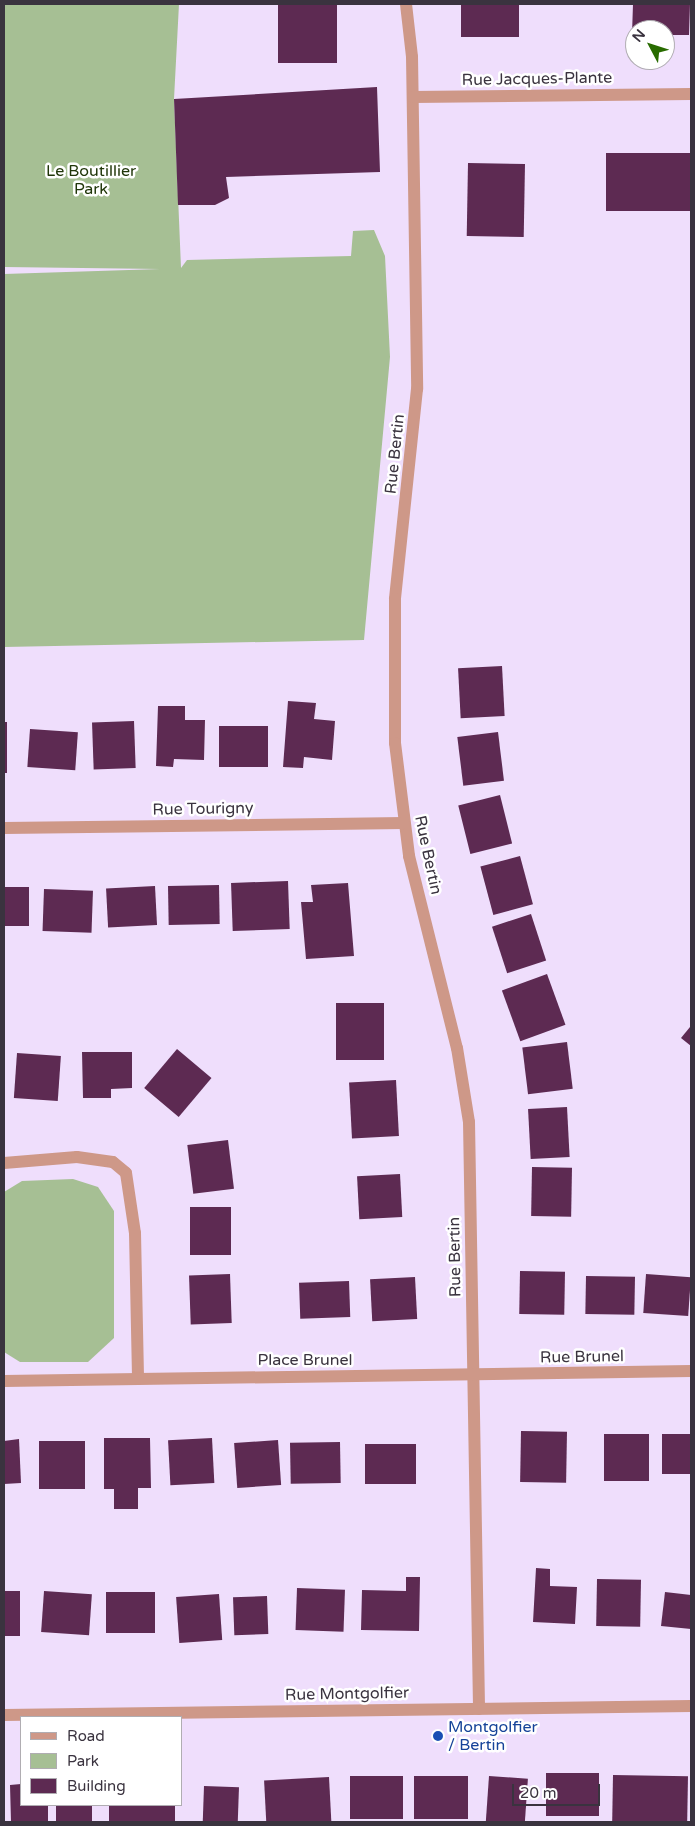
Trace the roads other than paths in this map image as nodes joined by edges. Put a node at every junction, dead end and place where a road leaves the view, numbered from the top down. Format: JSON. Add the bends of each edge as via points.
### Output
{"nodes":[{"id":1,"x":406,"y":4,"type":"edge"},
{"id":2,"x":691,"y":94,"type":"edge"},
{"id":3,"x":412,"y":97,"type":"junction"},
{"id":4,"x":404,"y":823,"type":"junction"},
{"id":5,"x":4,"y":828,"type":"edge"},
{"id":6,"x":4,"y":1163,"type":"edge"},
{"id":7,"x":691,"y":1372,"type":"edge"},
{"id":8,"x":472,"y":1375,"type":"junction"},
{"id":9,"x":138,"y":1378,"type":"junction"},
{"id":10,"x":4,"y":1381,"type":"edge"},
{"id":11,"x":691,"y":1706,"type":"edge"},
{"id":12,"x":479,"y":1709,"type":"junction"},
{"id":13,"x":4,"y":1715,"type":"edge"}],
"edges":[{"from":1,"to":3,"type":"street","name":"Rue Bertin"},
{"from":2,"to":3,"type":"street","name":"Rue Jacques-Plante"},
{"from":3,"to":4,"type":"street","name":"Rue Bertin","via":[[417,388],[396,599],[394,680]]},
{"from":4,"to":5,"type":"street","name":"Rue Tourigny"},
{"from":4,"to":8,"type":"street","name":"Rue Bertin","via":[[464,1077],[469,1122]]},
{"from":6,"to":9,"type":"street","via":[[78,1157],[113,1162],[126,1173],[135,1232]]},
{"from":7,"to":8,"type":"street","name":"Rue Brunel"},
{"from":8,"to":9,"type":"street","name":"Place Brunel"},
{"from":8,"to":12,"type":"street","name":"Rue Bertin"},
{"from":9,"to":10,"type":"street","name":"Place Brunel"},
{"from":11,"to":12,"type":"street","name":"Rue Montgolfier"},
{"from":12,"to":13,"type":"street","name":"Rue Montgolfier"}]}
